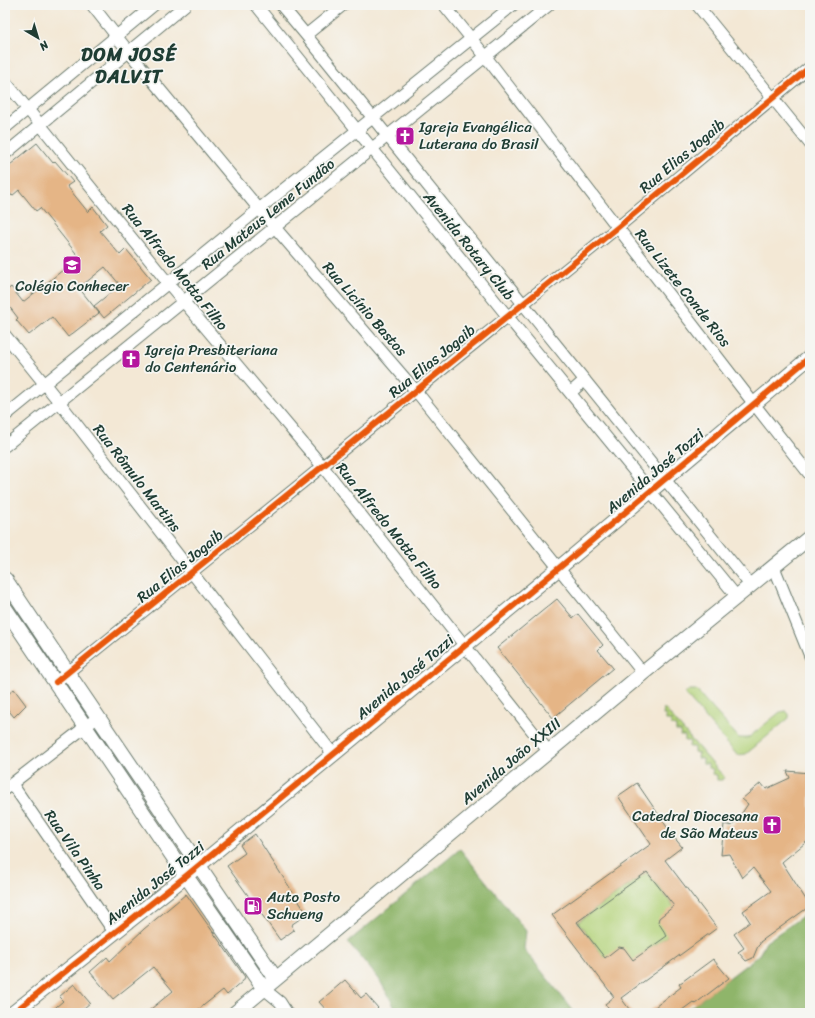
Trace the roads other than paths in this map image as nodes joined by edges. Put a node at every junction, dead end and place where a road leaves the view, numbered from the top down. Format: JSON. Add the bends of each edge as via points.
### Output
{"nodes":[{"id":1,"x":92,"y":5,"type":"edge"},
{"id":2,"x":154,"y":5,"type":"edge"},
{"id":3,"x":185,"y":5,"type":"edge"},
{"id":4,"x":256,"y":5,"type":"edge"},
{"id":5,"x":281,"y":5,"type":"edge"},
{"id":6,"x":343,"y":5,"type":"edge"},
{"id":7,"x":444,"y":5,"type":"edge"},
{"id":8,"x":513,"y":5,"type":"edge"},
{"id":9,"x":549,"y":5,"type":"edge"},
{"id":10,"x":697,"y":5,"type":"edge"},
{"id":11,"x":306,"y":35,"type":"junction"},
{"id":12,"x":117,"y":36,"type":"junction"},
{"id":13,"x":471,"y":39,"type":"junction"},
{"id":14,"x":128,"y":51,"type":"junction"},
{"id":15,"x":486,"y":57,"type":"junction"},
{"id":16,"x":810,"y":67,"type":"edge"},
{"id":17,"x":5,"y":81,"type":"edge"},
{"id":18,"x":772,"y":97,"type":"junction"},
{"id":19,"x":28,"y":109,"type":"junction"},
{"id":20,"x":373,"y":118,"type":"junction"},
{"id":21,"x":40,"y":125,"type":"junction"},
{"id":22,"x":5,"y":128,"type":"edge"},
{"id":23,"x":357,"y":131,"type":"junction"},
{"id":24,"x":388,"y":136,"type":"junction"},
{"id":25,"x":810,"y":144,"type":"edge"},
{"id":26,"x":372,"y":149,"type":"junction"},
{"id":27,"x":5,"y":154,"type":"edge"},
{"id":28,"x":259,"y":209,"type":"junction"},
{"id":29,"x":275,"y":228,"type":"junction"},
{"id":30,"x":617,"y":228,"type":"junction"},
{"id":31,"x":168,"y":283,"type":"junction"},
{"id":32,"x":183,"y":302,"type":"junction"},
{"id":33,"x":523,"y":304,"type":"junction"},
{"id":34,"x":508,"y":317,"type":"junction"},
{"id":35,"x":5,"y":335,"type":"edge"},
{"id":36,"x":810,"y":357,"type":"edge"},
{"id":37,"x":585,"y":380,"type":"junction"},
{"id":38,"x":44,"y":385,"type":"junction"},
{"id":39,"x":416,"y":391,"type":"junction"},
{"id":40,"x":570,"y":393,"type":"junction"},
{"id":41,"x":60,"y":403,"type":"junction"},
{"id":42,"x":754,"y":404,"type":"junction"},
{"id":43,"x":5,"y":416,"type":"edge"},
{"id":44,"x":5,"y":446,"type":"edge"},
{"id":45,"x":323,"y":467,"type":"junction"},
{"id":46,"x":810,"y":475,"type":"edge"},
{"id":47,"x":665,"y":479,"type":"junction"},
{"id":48,"x":650,"y":491,"type":"junction"},
{"id":49,"x":810,"y":537,"type":"edge"},
{"id":50,"x":774,"y":567,"type":"junction"},
{"id":51,"x":559,"y":568,"type":"junction"},
{"id":52,"x":191,"y":573,"type":"junction"},
{"id":53,"x":5,"y":579,"type":"edge"},
{"id":54,"x":751,"y":586,"type":"junction"},
{"id":55,"x":737,"y":597,"type":"junction"},
{"id":56,"x":5,"y":608,"type":"edge"},
{"id":57,"x":465,"y":644,"type":"junction"},
{"id":58,"x":810,"y":656,"type":"edge"},
{"id":59,"x":68,"y":673,"type":"junction"},
{"id":60,"x":643,"y":673,"type":"junction"},
{"id":61,"x":56,"y":682,"type":"junction"},
{"id":62,"x":98,"y":717,"type":"junction"},
{"id":63,"x":86,"y":726,"type":"junction"},
{"id":64,"x":549,"y":752,"type":"junction"},
{"id":65,"x":333,"y":754,"type":"junction"},
{"id":66,"x":8,"y":787,"type":"edge"},
{"id":67,"x":199,"y":865,"type":"junction"},
{"id":68,"x":186,"y":876,"type":"junction"},
{"id":69,"x":237,"y":921,"type":"junction"},
{"id":70,"x":224,"y":931,"type":"junction"},
{"id":71,"x":114,"y":932,"type":"junction"},
{"id":72,"x":276,"y":979,"type":"junction"},
{"id":73,"x":264,"y":989,"type":"junction"},
{"id":74,"x":280,"y":1002,"type":"junction"},
{"id":75,"x":13,"y":1013,"type":"edge"},
{"id":76,"x":235,"y":1013,"type":"edge"},
{"id":77,"x":287,"y":1013,"type":"edge"}],
"edges":[{"from":1,"to":12,"type":"street","name":"Rua Licínio Bastos"},
{"from":2,"to":12,"type":"street"},
{"from":3,"to":14,"type":"street"},
{"from":4,"to":23,"type":"street","name":"Avenida Rotary Club"},
{"from":5,"to":11,"type":"street","name":"Avenida Rotary Club"},
{"from":6,"to":11,"type":"street"},
{"from":7,"to":13,"type":"street","name":"Rua Lizete Conde Rios"},
{"from":8,"to":13,"type":"street","name":"Rua Mateus Leme Fundão"},
{"from":9,"to":15,"type":"street","name":"Rua Mateus Leme Fundão"},
{"from":10,"to":18,"type":"street"},
{"from":11,"to":20,"type":"street","name":"Avenida Rotary Club"},
{"from":12,"to":14,"type":"street","name":"Rua Licínio Bastos"},
{"from":12,"to":19,"type":"street"},
{"from":13,"to":15,"type":"street","name":"Rua Lizete Conde Rios"},
{"from":13,"to":20,"type":"street","name":"Rua Mateus Leme Fundão"},
{"from":14,"to":21,"type":"street"},
{"from":14,"to":28,"type":"street","name":"Rua Licínio Bastos"},
{"from":15,"to":24,"type":"street","name":"Rua Mateus Leme Fundão"},
{"from":15,"to":30,"type":"street","name":"Rua Lizete Conde Rios"},
{"from":16,"to":18,"type":"street","name":"Rua Elias Jogaib"},
{"from":17,"to":19,"type":"street","name":"Rua Alfredo Motta Filho"},
{"from":18,"to":25,"type":"street"},
{"from":18,"to":30,"type":"street","name":"Rua Elias Jogaib"},
{"from":19,"to":21,"type":"street","name":"Rua Alfredo Motta Filho"},
{"from":19,"to":22,"type":"street"},
{"from":20,"to":23,"type":"street","name":"Rua Mateus Leme Fundão"},
{"from":20,"to":24,"type":"street","name":"Avenida Rotary Club"},
{"from":21,"to":27,"type":"street"},
{"from":21,"to":31,"type":"street","name":"Rua Alfredo Motta Filho"},
{"from":23,"to":26,"type":"street","name":"Avenida Rotary Club"},
{"from":23,"to":28,"type":"street","name":"Rua Mateus Leme Fundão"},
{"from":24,"to":26,"type":"street","name":"Rua Mateus Leme Fundão"},
{"from":24,"to":33,"type":"street","name":"Avenida Rotary Club"},
{"from":26,"to":29,"type":"street","name":"Rua Mateus Leme Fundão"},
{"from":26,"to":34,"type":"street","name":"Avenida Rotary Club"},
{"from":28,"to":29,"type":"street","name":"Rua Licínio Bastos"},
{"from":28,"to":31,"type":"street","name":"Rua Mateus Leme Fundão"},
{"from":29,"to":32,"type":"street","name":"Rua Mateus Leme Fundão"},
{"from":29,"to":39,"type":"street","name":"Rua Licínio Bastos"},
{"from":30,"to":33,"type":"street","name":"Rua Elias Jogaib"},
{"from":30,"to":42,"type":"street","name":"Rua Lizete Conde Rios"},
{"from":31,"to":32,"type":"street","name":"Rua Alfredo Motta Filho"},
{"from":31,"to":38,"type":"street","name":"Rua Mateus Leme Fundão"},
{"from":32,"to":41,"type":"street","name":"Rua Mateus Leme Fundão"},
{"from":32,"to":45,"type":"street","name":"Rua Alfredo Motta Filho"},
{"from":33,"to":34,"type":"street","name":"Rua Elias Jogaib"},
{"from":33,"to":37,"type":"street","name":"Avenida Rotary Club"},
{"from":34,"to":39,"type":"street","name":"Rua Elias Jogaib"},
{"from":34,"to":40,"type":"street","name":"Avenida Rotary Club"},
{"from":35,"to":38,"type":"street","name":"Rua Rômulo Martins"},
{"from":36,"to":42,"type":"street","name":"Avenida José Tozzi"},
{"from":37,"to":40,"type":"street"},
{"from":37,"to":47,"type":"street","name":"Avenida Rotary Club"},
{"from":38,"to":41,"type":"street","name":"Rua Rômulo Martins"},
{"from":38,"to":43,"type":"street","name":"Rua Mateus Leme Fundão"},
{"from":39,"to":45,"type":"street","name":"Rua Elias Jogaib"},
{"from":39,"to":51,"type":"street","name":"Rua Licínio Bastos"},
{"from":40,"to":48,"type":"street","name":"Avenida Rotary Club"},
{"from":41,"to":44,"type":"street","name":"Rua Mateus Leme Fundão"},
{"from":41,"to":52,"type":"street","name":"Rua Rômulo Martins"},
{"from":42,"to":46,"type":"street","name":"Rua Lizete Conde Rios"},
{"from":42,"to":47,"type":"street","name":"Avenida José Tozzi"},
{"from":45,"to":52,"type":"street","name":"Rua Elias Jogaib"},
{"from":45,"to":57,"type":"street","name":"Rua Alfredo Motta Filho"},
{"from":47,"to":48,"type":"street","name":"Avenida José Tozzi"},
{"from":47,"to":54,"type":"street","name":"Avenida Rotary Club"},
{"from":48,"to":51,"type":"street","name":"Avenida José Tozzi"},
{"from":48,"to":55,"type":"street","name":"Avenida Rotary Club"},
{"from":49,"to":50,"type":"street","name":"Avenida João XXIII"},
{"from":50,"to":54,"type":"street","name":"Avenida João XXIII"},
{"from":50,"to":58,"type":"street"},
{"from":51,"to":57,"type":"street","name":"Avenida José Tozzi"},
{"from":51,"to":60,"type":"street","name":"Rua Licínio Bastos"},
{"from":52,"to":59,"type":"street","name":"Rua Elias Jogaib"},
{"from":52,"to":65,"type":"street","name":"Rua Rômulo Martins"},
{"from":53,"to":59,"type":"street"},
{"from":54,"to":55,"type":"street","name":"Avenida João XXIII"},
{"from":55,"to":60,"type":"street","name":"Avenida João XXIII"},
{"from":56,"to":61,"type":"street"},
{"from":57,"to":64,"type":"street","name":"Rua Alfredo Motta Filho"},
{"from":57,"to":65,"type":"street","name":"Avenida José Tozzi"},
{"from":59,"to":61,"type":"street","name":"Rua Elias Jogaib"},
{"from":59,"to":62,"type":"street"},
{"from":60,"to":64,"type":"street","name":"Avenida João XXIII"},
{"from":61,"to":63,"type":"street"},
{"from":62,"to":63,"type":"street"},
{"from":62,"to":67,"type":"street"},
{"from":63,"to":66,"type":"street"},
{"from":63,"to":68,"type":"street"},
{"from":64,"to":72,"type":"street","name":"Avenida João XXIII"},
{"from":65,"to":67,"type":"street","name":"Avenida José Tozzi"},
{"from":66,"to":71,"type":"street","name":"Rua Vila Pinha"},
{"from":67,"to":68,"type":"street","name":"Avenida José Tozzi"},
{"from":67,"to":69,"type":"street"},
{"from":68,"to":70,"type":"street"},
{"from":68,"to":71,"type":"street","name":"Avenida José Tozzi"},
{"from":69,"to":70,"type":"street"},
{"from":69,"to":72,"type":"street"},
{"from":70,"to":73,"type":"street"},
{"from":71,"to":75,"type":"street","name":"Avenida José Tozzi"},
{"from":72,"to":73,"type":"street","name":"Avenida João XXIII"},
{"from":72,"to":74,"type":"street"},
{"from":73,"to":74,"type":"street"},
{"from":73,"to":76,"type":"street","name":"Avenida João XXIII"},
{"from":74,"to":77,"type":"street"}]}
